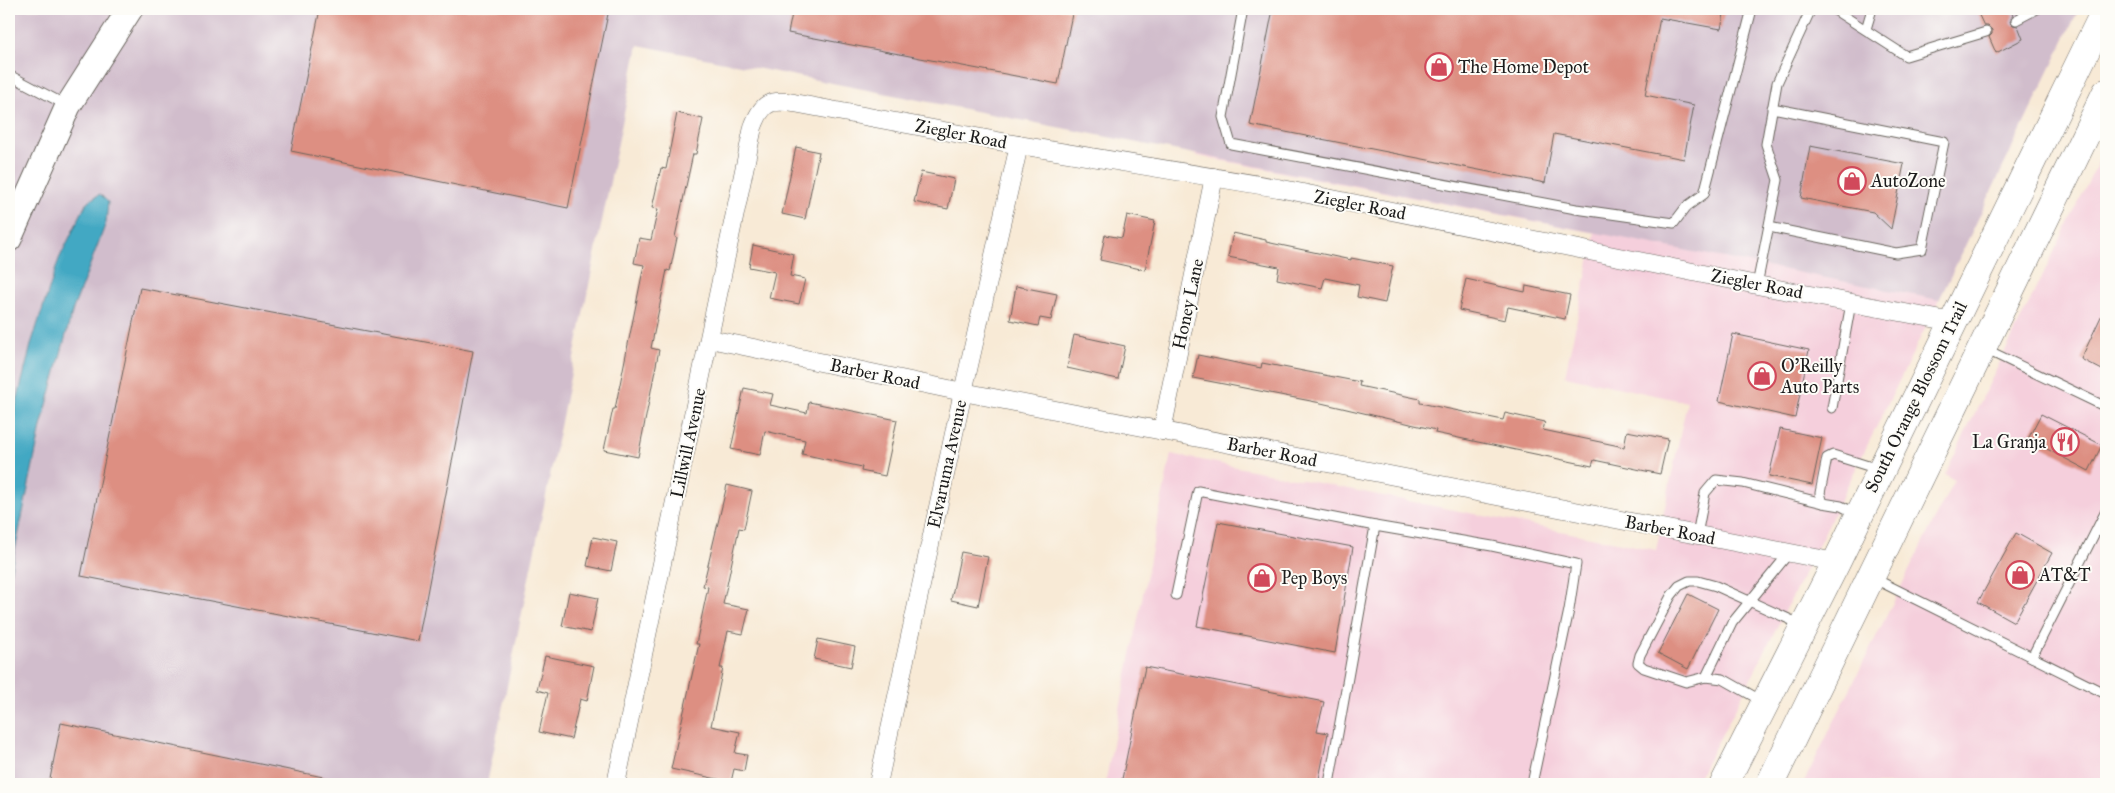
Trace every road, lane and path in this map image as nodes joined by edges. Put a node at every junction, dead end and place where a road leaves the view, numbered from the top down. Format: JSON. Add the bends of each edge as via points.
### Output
{"nodes":[{"id":1,"x":130,"y":9,"type":"edge"},
{"id":2,"x":1243,"y":9,"type":"edge"},
{"id":3,"x":1752,"y":9,"type":"edge"},
{"id":4,"x":1811,"y":9,"type":"edge"},
{"id":5,"x":1833,"y":9,"type":"edge"},
{"id":6,"x":1872,"y":9,"type":"edge"},
{"id":7,"x":2037,"y":9,"type":"edge"},
{"id":8,"x":2106,"y":9,"type":"edge"},
{"id":9,"x":2016,"y":20,"type":"dead end"},
{"id":10,"x":1866,"y":30,"type":"junction"},
{"id":11,"x":1986,"y":32,"type":"dead end"},
{"id":12,"x":9,"y":75,"type":"edge"},
{"id":13,"x":2106,"y":93,"type":"edge"},
{"id":14,"x":765,"y":104,"type":"joint"},
{"id":15,"x":68,"y":106,"type":"junction"},
{"id":16,"x":1772,"y":108,"type":"junction"},
{"id":17,"x":1019,"y":145,"type":"junction"},
{"id":18,"x":1214,"y":177,"type":"junction"},
{"id":19,"x":1769,"y":227,"type":"junction"},
{"id":20,"x":9,"y":240,"type":"edge"},
{"id":21,"x":1757,"y":285,"type":"junction"},
{"id":22,"x":1851,"y":303,"type":"junction"},
{"id":23,"x":1953,"y":322,"type":"junction"},
{"id":24,"x":710,"y":338,"type":"junction"},
{"id":25,"x":1983,"y":347,"type":"junction"},
{"id":26,"x":963,"y":392,"type":"junction"},
{"id":27,"x":2106,"y":407,"type":"edge"},
{"id":28,"x":1832,"y":408,"type":"dead end"},
{"id":29,"x":1162,"y":431,"type":"junction"},
{"id":30,"x":1881,"y":470,"type":"junction"},
{"id":31,"x":1823,"y":502,"type":"junction"},
{"id":32,"x":2106,"y":511,"type":"edge"},
{"id":33,"x":1859,"y":515,"type":"junction"},
{"id":34,"x":1375,"y":526,"type":"junction"},
{"id":35,"x":1696,"y":535,"type":"junction"},
{"id":36,"x":1789,"y":553,"type":"junction"},
{"id":37,"x":1836,"y":563,"type":"junction"},
{"id":38,"x":1870,"y":577,"type":"junction"},
{"id":39,"x":1176,"y":595,"type":"dead end"},
{"id":40,"x":1748,"y":600,"type":"junction"},
{"id":41,"x":1850,"y":620,"type":"junction"},
{"id":42,"x":1804,"y":626,"type":"junction"},
{"id":43,"x":2032,"y":657,"type":"junction"},
{"id":44,"x":1706,"y":677,"type":"junction"},
{"id":45,"x":2106,"y":694,"type":"edge"},
{"id":46,"x":1765,"y":703,"type":"junction"},
{"id":47,"x":616,"y":784,"type":"edge"},
{"id":48,"x":878,"y":784,"type":"edge"},
{"id":49,"x":1329,"y":784,"type":"edge"},
{"id":50,"x":1532,"y":784,"type":"edge"},
{"id":51,"x":1724,"y":784,"type":"edge"},
{"id":52,"x":1770,"y":784,"type":"edge"}],
"edges":[{"from":1,"to":15,"type":"street"},
{"from":2,"to":3,"type":"lane","via":[[1223,117],[1231,144],[1576,209],[1674,224],[1686,208],[1704,194]]},
{"from":4,"to":16,"type":"lane","via":[[1777,83]]},
{"from":5,"to":10,"type":"lane"},
{"from":6,"to":10,"type":"lane"},
{"from":7,"to":9,"type":"lane"},
{"from":8,"to":23,"type":"main road","name":"South Orange Blossom Trail"},
{"from":10,"to":11,"type":"lane","via":[[1906,56]]},
{"from":12,"to":15,"type":"lane"},
{"from":13,"to":25,"type":"main road"},
{"from":14,"to":17,"type":"street","name":"Ziegler Road","via":[[779,101],[794,103]]},
{"from":14,"to":24,"type":"street","name":"Lillwill Avenue","via":[[753,127]]},
{"from":15,"to":20,"type":"street"},
{"from":16,"to":19,"type":"lane","via":[[1766,144],[1778,180]]},
{"from":16,"to":19,"type":"lane","via":[[1944,142],[1922,249],[1896,253]]},
{"from":17,"to":18,"type":"street","name":"Ziegler Road"},
{"from":17,"to":26,"type":"street","name":"Elvaruma Avenue"},
{"from":18,"to":21,"type":"street","name":"Ziegler Road"},
{"from":18,"to":29,"type":"street","name":"Honey Lane"},
{"from":19,"to":21,"type":"lane"},
{"from":21,"to":22,"type":"street","name":"Ziegler Road"},
{"from":22,"to":23,"type":"street","name":"Ziegler Road"},
{"from":22,"to":28,"type":"lane"},
{"from":23,"to":30,"type":"main road","name":"South Orange Blossom Trail"},
{"from":24,"to":26,"type":"street","name":"Barber Road"},
{"from":24,"to":47,"type":"street","name":"Lillwill Avenue"},
{"from":25,"to":27,"type":"lane"},
{"from":25,"to":38,"type":"main road"},
{"from":26,"to":29,"type":"street","name":"Barber Road"},
{"from":26,"to":48,"type":"street","name":"Elvaruma Avenue"},
{"from":29,"to":35,"type":"street","name":"Barber Road"},
{"from":30,"to":31,"type":"lane","via":[[1832,455],[1827,458],[1820,493]]},
{"from":30,"to":33,"type":"main road","name":"South Orange Blossom Trail"},
{"from":31,"to":33,"type":"lane"},
{"from":31,"to":35,"type":"lane","via":[[1716,480],[1705,493]]},
{"from":32,"to":43,"type":"lane"},
{"from":33,"to":37,"type":"main road","name":"South Orange Blossom Trail"},
{"from":33,"to":38,"type":"main road","via":[[1858,542]]},
{"from":34,"to":39,"type":"lane","via":[[1198,491]]},
{"from":34,"to":49,"type":"lane"},
{"from":34,"to":50,"type":"lane","via":[[1576,564]]},
{"from":35,"to":36,"type":"street","name":"Barber Road"},
{"from":36,"to":37,"type":"street","name":"Barber Road"},
{"from":36,"to":40,"type":"lane"},
{"from":37,"to":41,"type":"main road","via":[[1846,574],[1853,595]]},
{"from":37,"to":42,"type":"main road","name":"South Orange Blossom Trail"},
{"from":38,"to":41,"type":"main road"},
{"from":38,"to":43,"type":"lane"},
{"from":40,"to":42,"type":"lane"},
{"from":40,"to":44,"type":"lane","via":[[1732,623]]},
{"from":40,"to":44,"type":"lane","via":[[1698,581],[1679,586],[1640,655],[1638,664],[1644,668],[1686,682]]},
{"from":41,"to":52,"type":"main road"},
{"from":42,"to":46,"type":"main road","name":"South Orange Blossom Trail"},
{"from":43,"to":45,"type":"lane"},
{"from":44,"to":46,"type":"lane","via":[[1723,679]]},
{"from":46,"to":51,"type":"main road","name":"South Orange Blossom Trail"}]}
